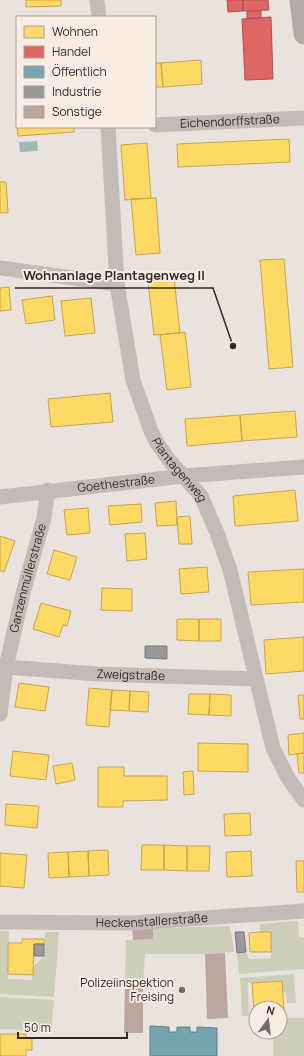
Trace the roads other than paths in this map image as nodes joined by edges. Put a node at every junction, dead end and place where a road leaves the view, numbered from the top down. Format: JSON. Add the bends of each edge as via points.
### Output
{"nodes":[{"id":1,"x":97,"y":0,"type":"edge"},
{"id":2,"x":300,"y":0,"type":"edge"},
{"id":3,"x":99,"y":16,"type":"edge"},
{"id":4,"x":304,"y":34,"type":"edge"},
{"id":5,"x":304,"y":118,"type":"edge"},
{"id":6,"x":156,"y":125,"type":"edge"},
{"id":7,"x":108,"y":128,"type":"edge"},
{"id":8,"x":0,"y":268,"type":"edge"},
{"id":9,"x":117,"y":284,"type":"junction"},
{"id":10,"x":304,"y":467,"type":"edge"},
{"id":11,"x":184,"y":476,"type":"junction"},
{"id":12,"x":48,"y":490,"type":"junction"},
{"id":13,"x":0,"y":496,"type":"edge"},
{"id":14,"x":6,"y":667,"type":"junction"},
{"id":15,"x":256,"y":679,"type":"junction"},
{"id":16,"x":0,"y":714,"type":"edge"},
{"id":17,"x":304,"y":800,"type":"edge"},
{"id":18,"x":304,"y":911,"type":"edge"},
{"id":19,"x":0,"y":922,"type":"edge"}],
"edges":[{"from":1,"to":3,"type":"street"},
{"from":2,"to":4,"type":"street"},
{"from":5,"to":6,"type":"street","name":"Eichendorffstraße"},
{"from":7,"to":9,"type":"street","name":"Plantagenweg"},
{"from":8,"to":9,"type":"street"},
{"from":9,"to":11,"type":"street","name":"Plantagenweg","via":[[133,380],[143,409],[157,443]]},
{"from":10,"to":11,"type":"street","name":"Goethestraße"},
{"from":11,"to":12,"type":"street","name":"Goethestraße"},
{"from":11,"to":15,"type":"street","name":"Plantagenweg","via":[[201,496],[217,533],[230,570]]},
{"from":12,"to":13,"type":"street","name":"Goethestraße"},
{"from":12,"to":14,"type":"street","name":"Ganzenmüllerstraße","via":[[42,524]]},
{"from":14,"to":15,"type":"street","name":"Zweigstraße","via":[[106,674]]},
{"from":14,"to":16,"type":"street","name":"Ganzenmüllerstraße"},
{"from":15,"to":17,"type":"street","name":"Plantagenweg","via":[[273,748],[288,778]]},
{"from":18,"to":19,"type":"street","name":"Heckenstallerstraße","via":[[132,923]]}]}
